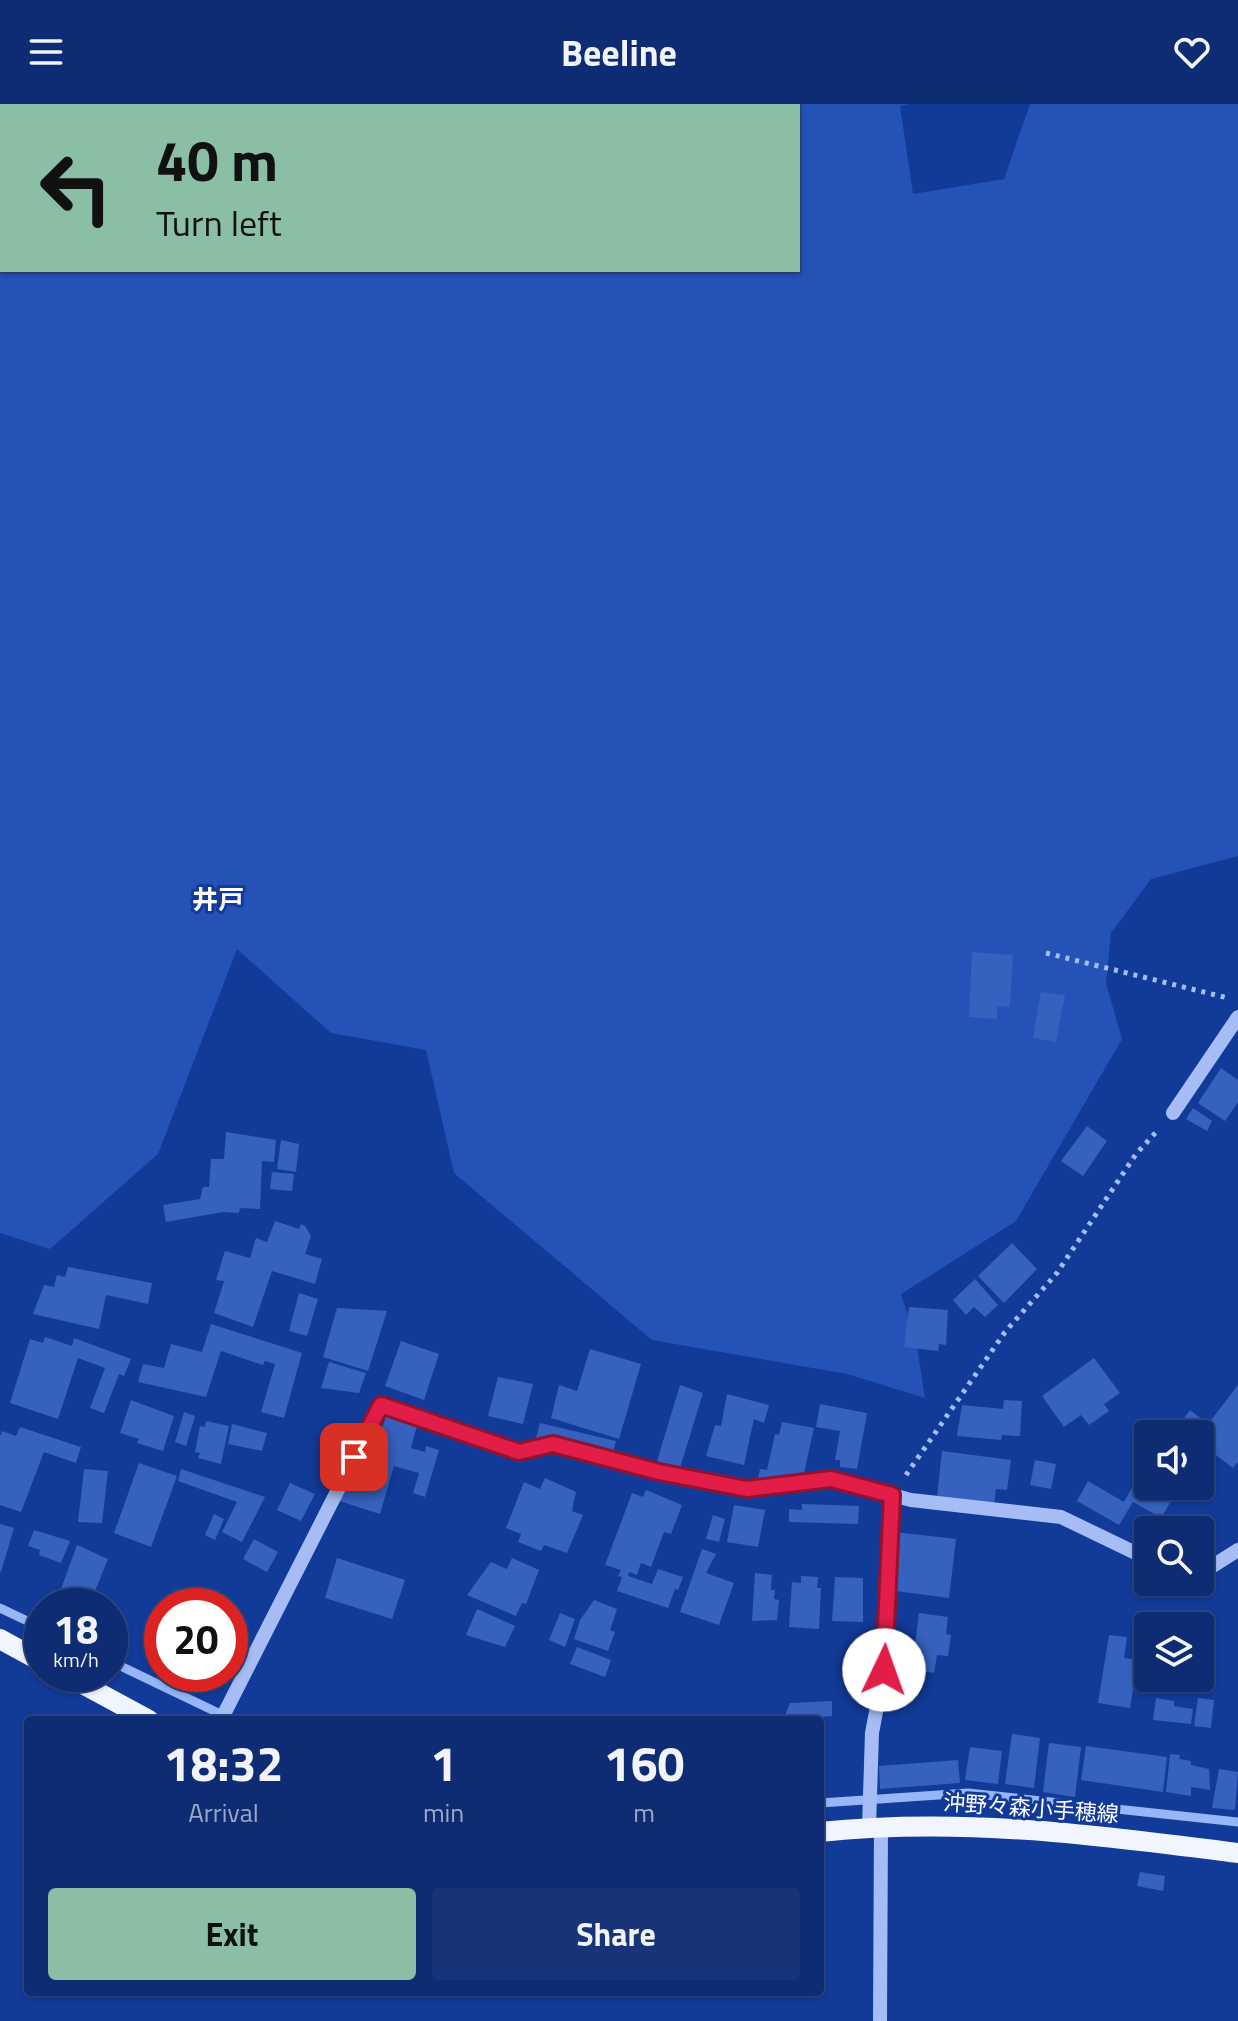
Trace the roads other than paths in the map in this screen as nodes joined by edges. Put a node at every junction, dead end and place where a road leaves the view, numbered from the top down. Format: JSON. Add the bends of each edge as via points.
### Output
{"nodes":[{"id":1,"x":1238,"y":1017,"type":"edge"},
{"id":2,"x":1173,"y":1113,"type":"road end"},
{"id":3,"x":892,"y":1495,"type":"junction"},
{"id":4,"x":1238,"y":1550,"type":"edge"},
{"id":5,"x":1134,"y":1552,"type":"edge"},
{"id":6,"x":1214,"y":1565,"type":"edge"},
{"id":7,"x":0,"y":1639,"type":"edge"},
{"id":8,"x":24,"y":1652,"type":"edge"},
{"id":9,"x":97,"y":1692,"type":"edge"},
{"id":10,"x":142,"y":1716,"type":"edge"},
{"id":11,"x":223,"y":1716,"type":"edge"},
{"id":12,"x":875,"y":1826,"type":"junction"},
{"id":13,"x":824,"y":1832,"type":"edge"},
{"id":14,"x":1238,"y":1853,"type":"edge"},
{"id":15,"x":880,"y":2021,"type":"edge"}],
"edges":[{"from":1,"to":2,"type":"street"},
{"from":3,"to":5,"type":"street","via":[[1061,1517]]},
{"from":3,"to":11,"type":"street","via":[[831,1479],[747,1489],[553,1444],[519,1452],[381,1405]]},
{"from":3,"to":12,"type":"street","via":[[884,1670],[872,1733]]},
{"from":4,"to":6,"type":"street"},
{"from":7,"to":8,"type":"main road"},
{"from":9,"to":10,"type":"main road"},
{"from":12,"to":13,"type":"main road","name":"沖野々森小手穂線"},
{"from":12,"to":14,"type":"main road","name":"沖野々森小手穂線","via":[[999,1826]]},
{"from":12,"to":15,"type":"street"}]}
